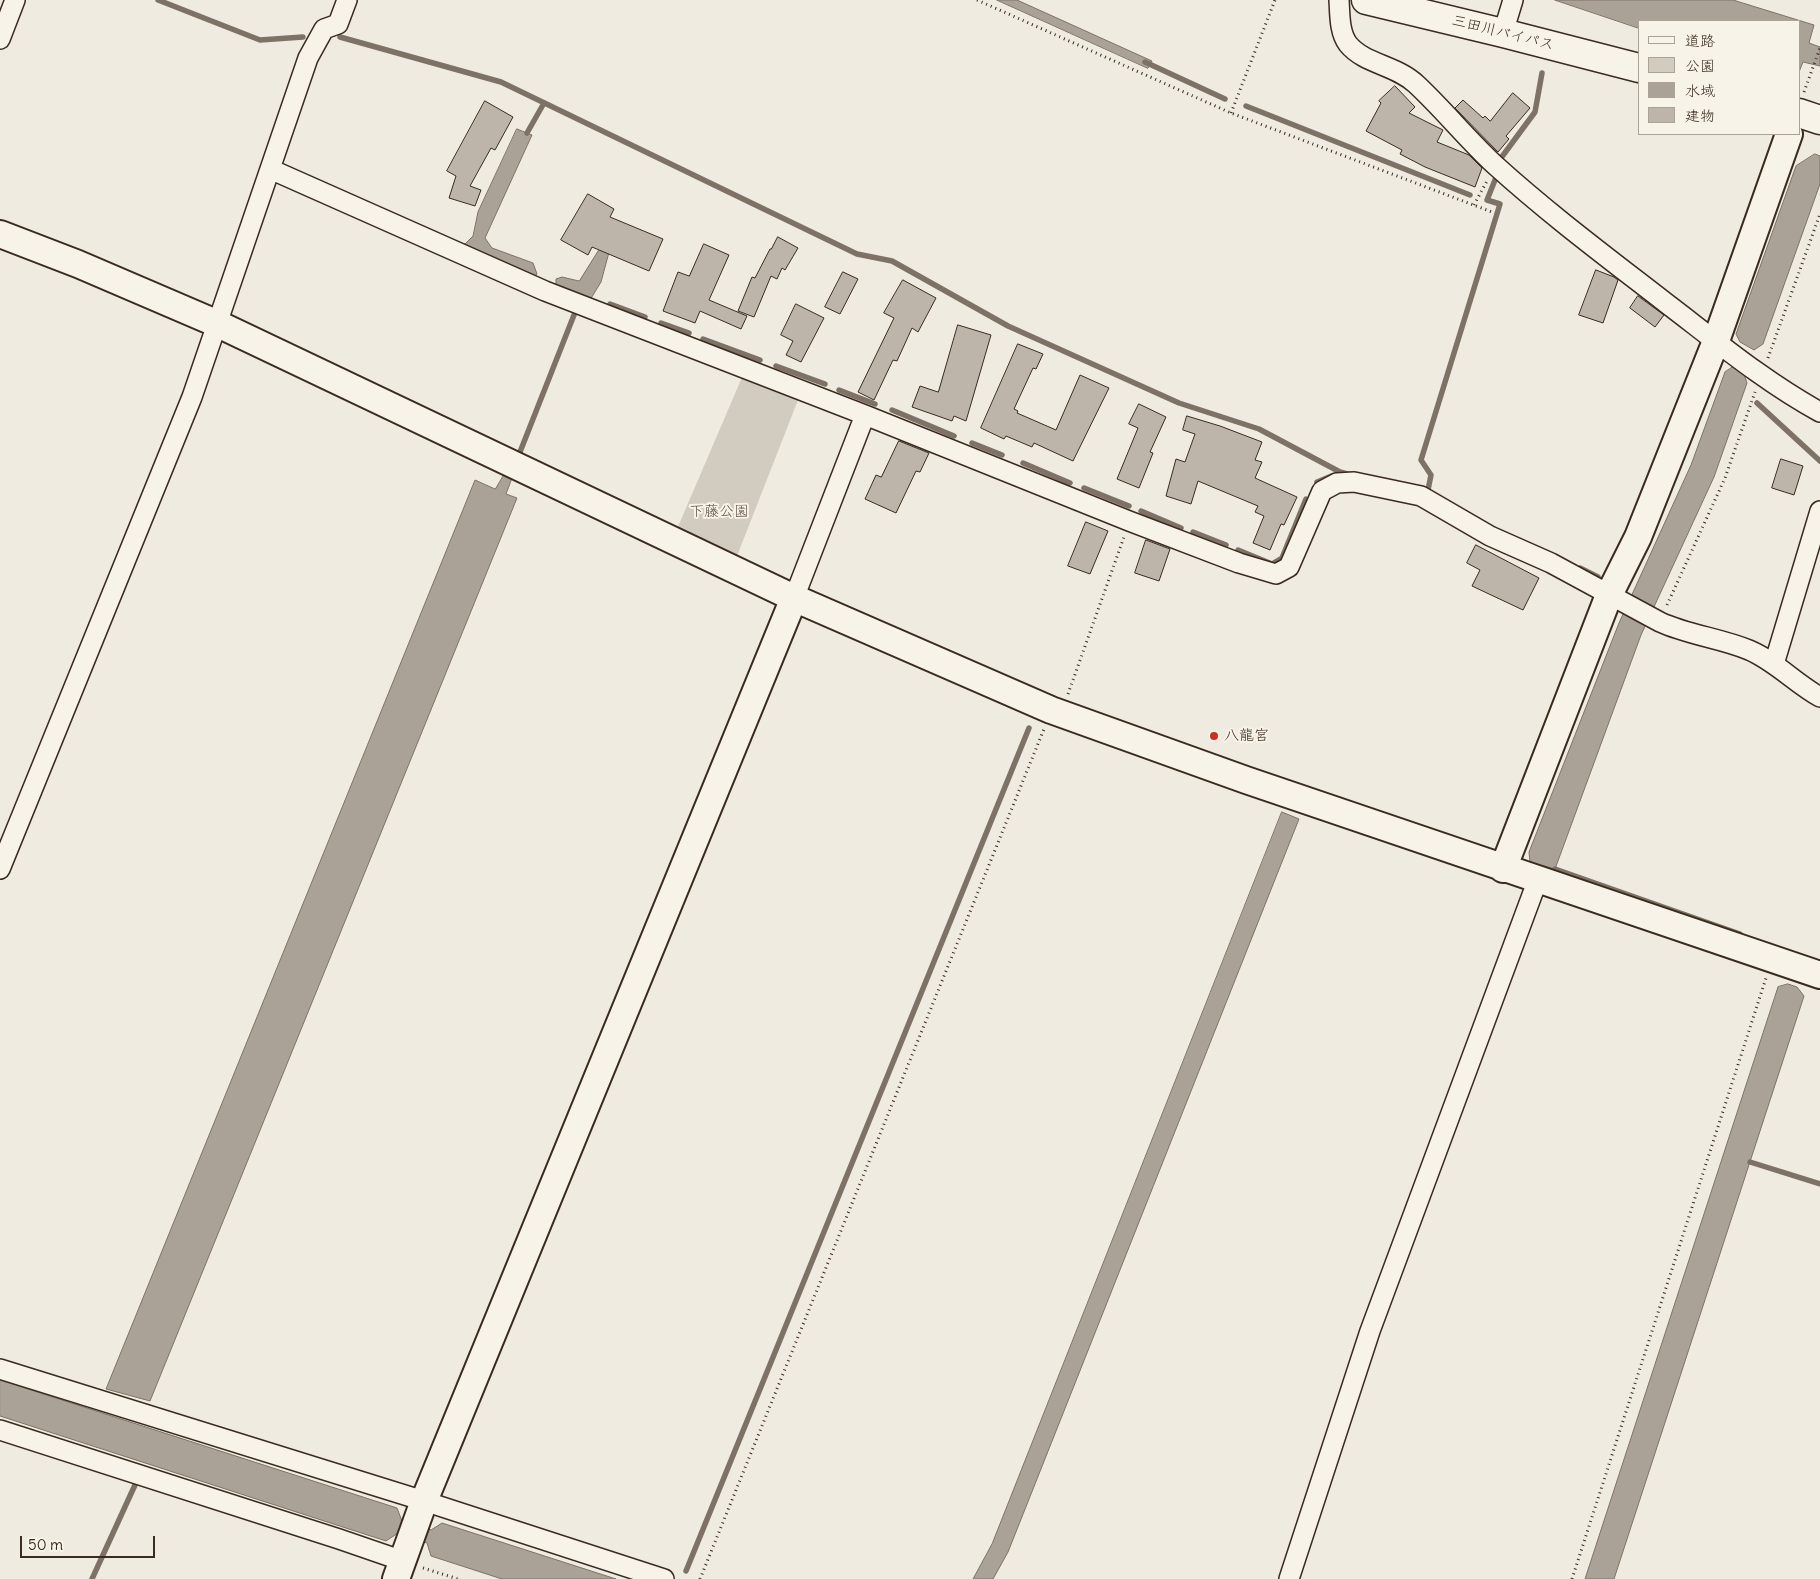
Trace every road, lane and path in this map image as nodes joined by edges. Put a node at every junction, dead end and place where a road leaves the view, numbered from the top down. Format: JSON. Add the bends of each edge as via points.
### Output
{"nodes":[{"id":1,"x":15,"y":0,"type":"edge"},
{"id":2,"x":347,"y":0,"type":"edge"},
{"id":3,"x":976,"y":0,"type":"edge"},
{"id":4,"x":1275,"y":0,"type":"edge"},
{"id":5,"x":1339,"y":0,"type":"edge"},
{"id":6,"x":1366,"y":0,"type":"edge"},
{"id":7,"x":1513,"y":0,"type":"edge"},
{"id":8,"x":1503,"y":33,"type":"junction"},
{"id":9,"x":0,"y":39,"type":"edge"},
{"id":10,"x":1820,"y":48,"type":"edge"},
{"id":11,"x":1638,"y":68,"type":"edge"},
{"id":12,"x":1800,"y":106,"type":"edge"},
{"id":13,"x":1231,"y":113,"type":"junction"},
{"id":14,"x":1820,"y":120,"type":"edge"},
{"id":15,"x":1789,"y":135,"type":"edge"},
{"id":16,"x":1495,"y":164,"type":"junction"},
{"id":17,"x":270,"y":169,"type":"junction"},
{"id":18,"x":1474,"y":205,"type":"junction"},
{"id":19,"x":1492,"y":212,"type":"dead end"},
{"id":20,"x":1820,"y":214,"type":"edge"},
{"id":21,"x":0,"y":234,"type":"edge"},
{"id":22,"x":218,"y":324,"type":"junction"},
{"id":23,"x":1716,"y":341,"type":"junction"},
{"id":24,"x":1762,"y":375,"type":"junction"},
{"id":25,"x":1820,"y":412,"type":"edge"},
{"id":26,"x":865,"y":414,"type":"junction"},
{"id":27,"x":1820,"y":511,"type":"edge"},
{"id":28,"x":1129,"y":521,"type":"junction"},
{"id":29,"x":794,"y":598,"type":"junction"},
{"id":30,"x":1616,"y":598,"type":"junction"},
{"id":31,"x":1657,"y":620,"type":"junction"},
{"id":32,"x":1774,"y":664,"type":"junction"},
{"id":33,"x":1820,"y":697,"type":"edge"},
{"id":34,"x":1051,"y":710,"type":"junction"},
{"id":35,"x":0,"y":869,"type":"edge"},
{"id":36,"x":1503,"y":869,"type":"junction"},
{"id":37,"x":1538,"y":879,"type":"junction"},
{"id":38,"x":1772,"y":959,"type":"junction"},
{"id":39,"x":1820,"y":975,"type":"edge"},
{"id":40,"x":0,"y":1369,"type":"edge"},
{"id":41,"x":0,"y":1430,"type":"edge"},
{"id":42,"x":410,"y":1541,"type":"edge"},
{"id":43,"x":458,"y":1579,"type":"edge"},
{"id":44,"x":664,"y":1579,"type":"edge"},
{"id":45,"x":700,"y":1579,"type":"edge"},
{"id":46,"x":1289,"y":1579,"type":"edge"},
{"id":47,"x":1572,"y":1579,"type":"edge"}],
"edges":[{"from":1,"to":9,"type":"street"},
{"from":2,"to":17,"type":"street","via":[[338,24],[324,29],[308,58]]},
{"from":3,"to":13,"type":"path"},
{"from":4,"to":13,"type":"path"},
{"from":5,"to":16,"type":"street","via":[[1340,24],[1347,43],[1360,55],[1398,70],[1414,82]]},
{"from":6,"to":8,"type":"highway","name":"三田川バイパス"},
{"from":7,"to":8,"type":"street"},
{"from":8,"to":11,"type":"highway","name":"三田川バイパス"},
{"from":10,"to":12,"type":"path"},
{"from":12,"to":14,"type":"highway"},
{"from":13,"to":18,"type":"path"},
{"from":15,"to":23,"type":"street"},
{"from":16,"to":18,"type":"path"},
{"from":16,"to":23,"type":"street","via":[[1579,235]]},
{"from":17,"to":22,"type":"street"},
{"from":17,"to":26,"type":"street","via":[[545,291]]},
{"from":18,"to":19,"type":"path"},
{"from":20,"to":24,"type":"path"},
{"from":21,"to":22,"type":"street"},
{"from":22,"to":29,"type":"street"},
{"from":22,"to":35,"type":"street","via":[[192,397]]},
{"from":23,"to":24,"type":"street"},
{"from":23,"to":30,"type":"street"},
{"from":24,"to":25,"type":"street"},
{"from":24,"to":31,"type":"path","via":[[1725,478]]},
{"from":26,"to":28,"type":"street"},
{"from":26,"to":29,"type":"street"},
{"from":27,"to":32,"type":"street"},
{"from":28,"to":30,"type":"street","via":[[1276,574],[1289,567],[1322,491],[1337,483],[1354,482],[1421,496],[1490,536],[1551,563]]},
{"from":28,"to":34,"type":"path","via":[[1065,704]]},
{"from":29,"to":34,"type":"street"},
{"from":29,"to":42,"type":"street"},
{"from":30,"to":31,"type":"street"},
{"from":30,"to":36,"type":"street"},
{"from":31,"to":32,"type":"street","via":[[1749,650]]},
{"from":32,"to":33,"type":"street"},
{"from":34,"to":36,"type":"street"},
{"from":34,"to":45,"type":"path"},
{"from":36,"to":37,"type":"street"},
{"from":37,"to":38,"type":"street"},
{"from":37,"to":46,"type":"street","via":[[1370,1331]]},
{"from":38,"to":39,"type":"street"},
{"from":38,"to":47,"type":"path"},
{"from":40,"to":42,"type":"street"},
{"from":41,"to":42,"type":"street","via":[[339,1539]]},
{"from":42,"to":43,"type":"path"},
{"from":42,"to":44,"type":"street"}]}
